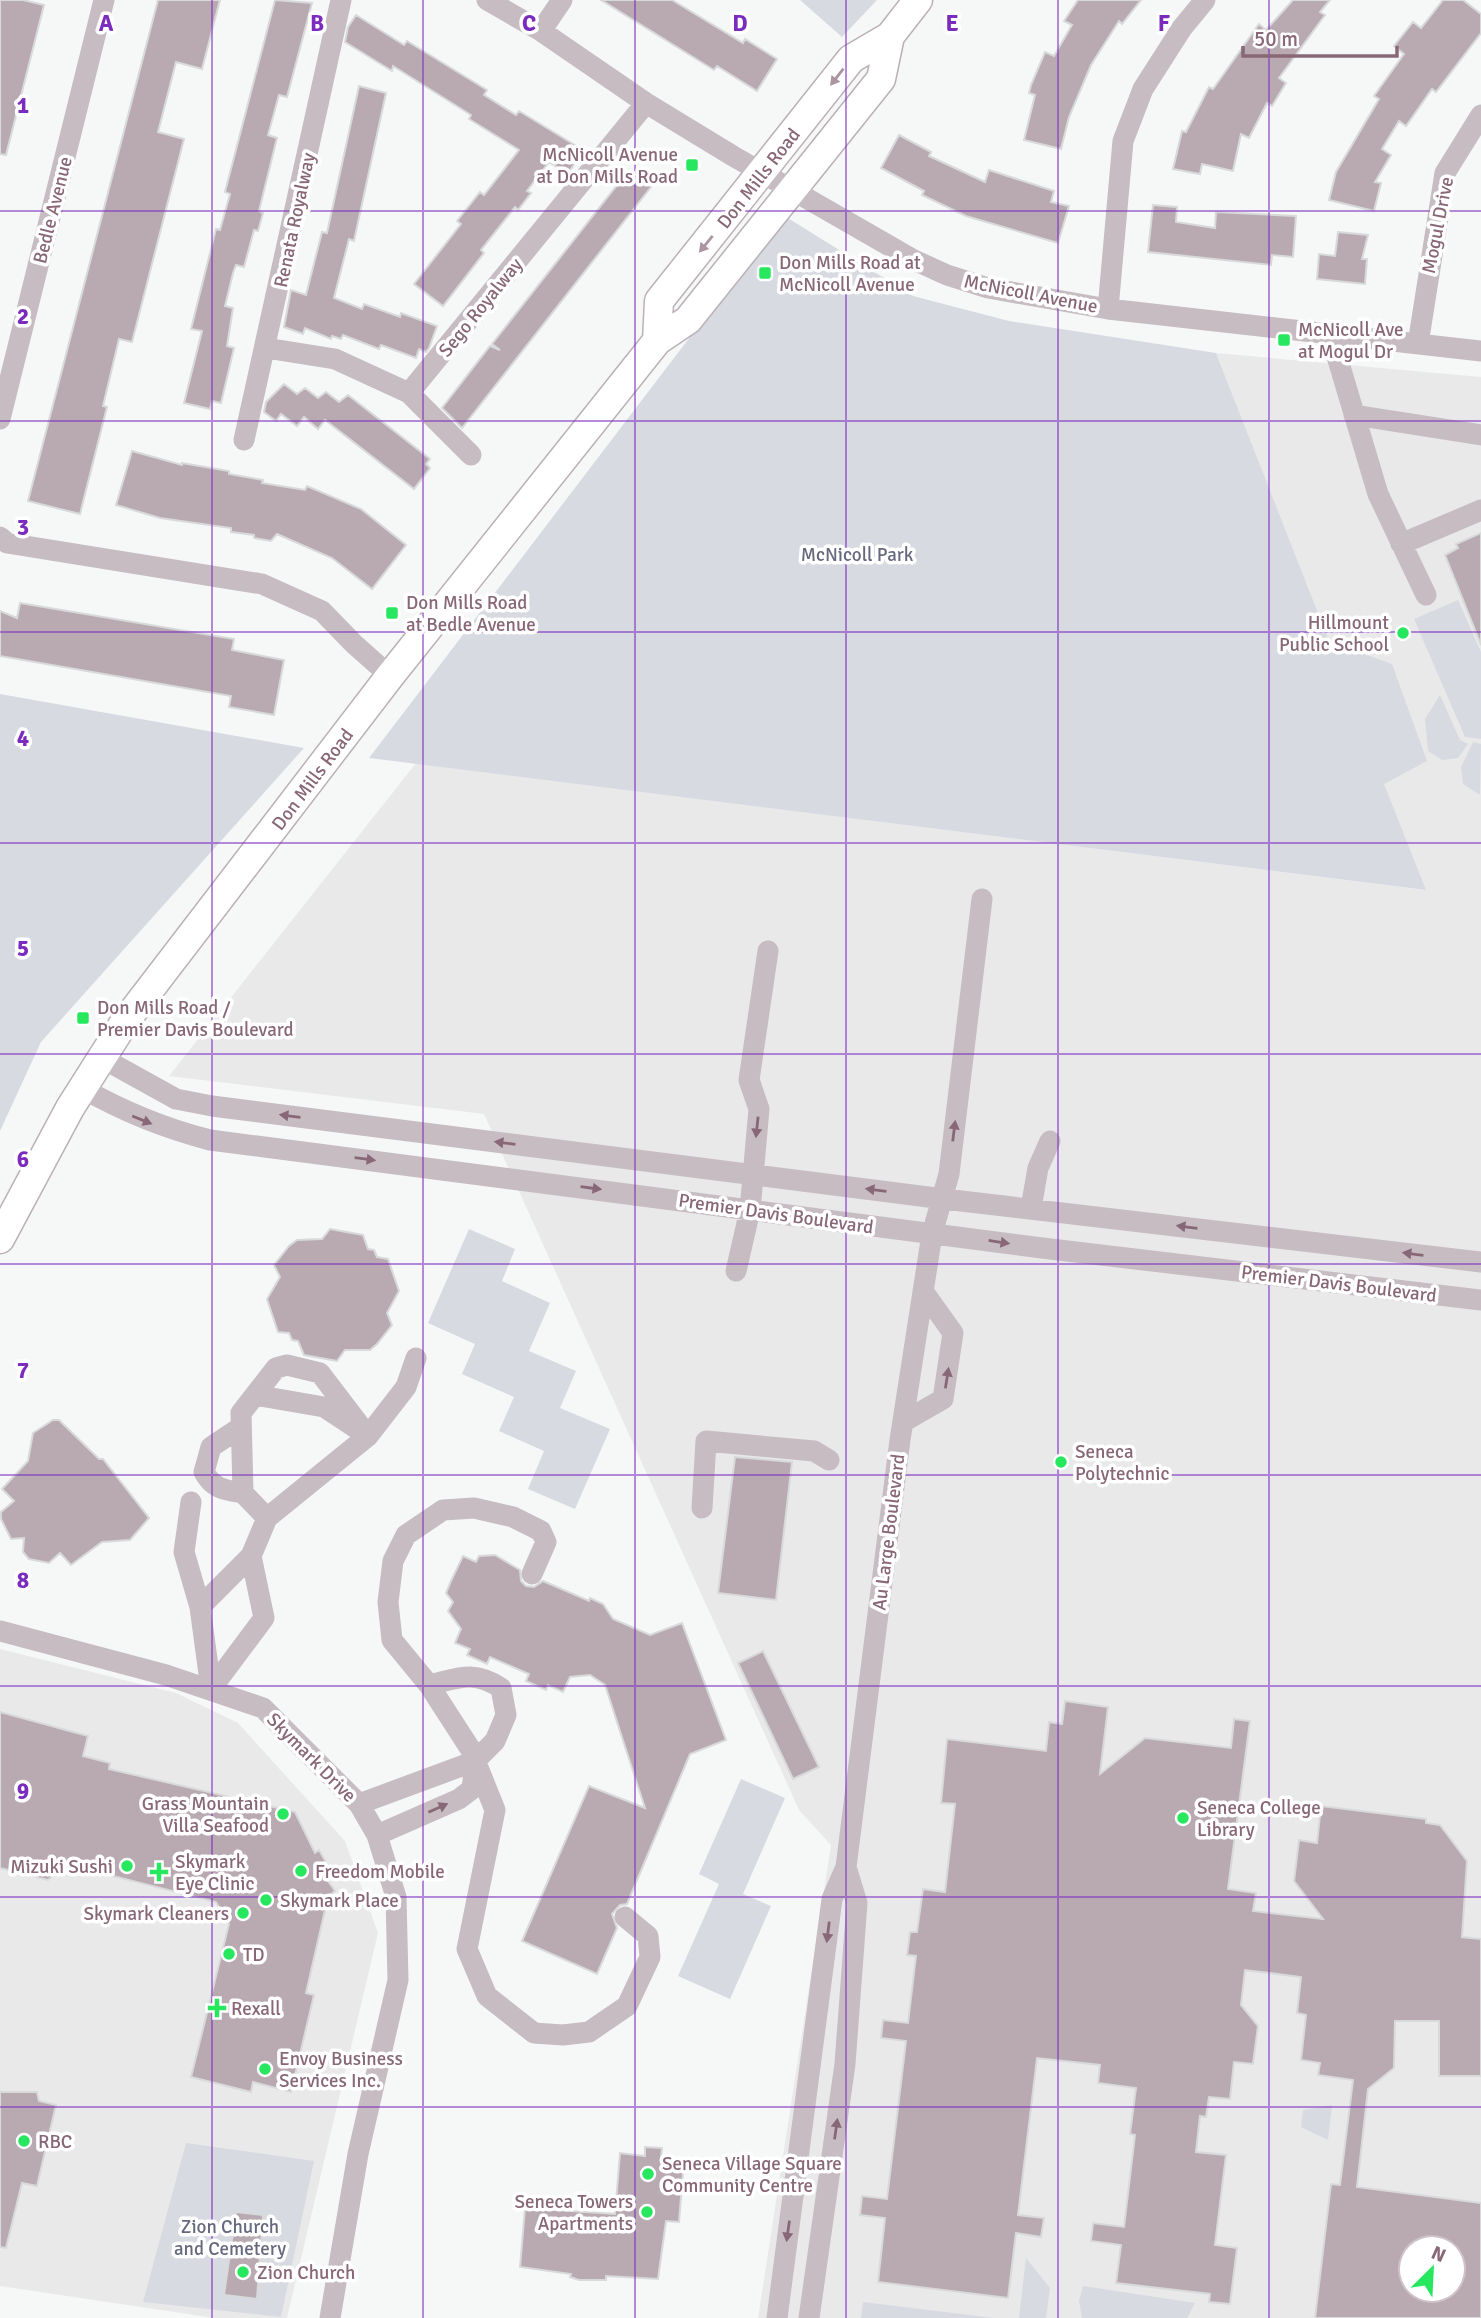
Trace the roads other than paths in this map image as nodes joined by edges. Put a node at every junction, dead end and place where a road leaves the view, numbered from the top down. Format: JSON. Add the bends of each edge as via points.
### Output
{"nodes":[{"id":1,"x":104,"y":0,"type":"edge"},
{"id":2,"x":341,"y":0,"type":"edge"},
{"id":3,"x":487,"y":0,"type":"edge"},
{"id":4,"x":562,"y":0,"type":"edge"},
{"id":5,"x":918,"y":0,"type":"edge"},
{"id":6,"x":1205,"y":0,"type":"edge"},
{"id":7,"x":541,"y":31,"type":"junction"},
{"id":8,"x":890,"y":36,"type":"junction"},
{"id":9,"x":646,"y":103,"type":"junction"},
{"id":10,"x":1481,"y":115,"type":"edge"},
{"id":11,"x":764,"y":172,"type":"junction"},
{"id":12,"x":793,"y":190,"type":"junction"},
{"id":13,"x":1108,"y":309,"type":"junction"},
{"id":14,"x":1330,"y":333,"type":"junction"},
{"id":15,"x":657,"y":341,"type":"junction"},
{"id":16,"x":1418,"y":344,"type":"junction"},
{"id":17,"x":266,"y":348,"type":"junction"},
{"id":18,"x":1481,"y":351,"type":"edge"},
{"id":19,"x":409,"y":394,"type":"junction"},
{"id":20,"x":1354,"y":415,"type":"junction"},
{"id":21,"x":0,"y":419,"type":"edge"},
{"id":22,"x":1481,"y":435,"type":"edge"},
{"id":23,"x":244,"y":440,"type":"dead end"},
{"id":24,"x":471,"y":455,"type":"dead end"},
{"id":25,"x":1481,"y":510,"type":"edge"},
{"id":26,"x":0,"y":537,"type":"edge"},
{"id":27,"x":1401,"y":544,"type":"junction"},
{"id":28,"x":1426,"y":595,"type":"dead end"},
{"id":29,"x":390,"y":676,"type":"junction"},
{"id":30,"x":982,"y":899,"type":"dead end"},
{"id":31,"x":768,"y":951,"type":"dead end"},
{"id":32,"x":102,"y":1058,"type":"junction"},
{"id":33,"x":82,"y":1088,"type":"junction"},
{"id":34,"x":1050,"y":1141,"type":"dead end"},
{"id":35,"x":752,"y":1174,"type":"junction"},
{"id":36,"x":944,"y":1199,"type":"junction"},
{"id":37,"x":1031,"y":1208,"type":"junction"},
{"id":38,"x":750,"y":1210,"type":"junction"},
{"id":39,"x":932,"y":1234,"type":"junction"},
{"id":40,"x":0,"y":1239,"type":"edge"},
{"id":41,"x":1481,"y":1262,"type":"edge"},
{"id":42,"x":736,"y":1270,"type":"dead end"},
{"id":43,"x":923,"y":1291,"type":"junction"},
{"id":44,"x":1481,"y":1300,"type":"edge"},
{"id":45,"x":416,"y":1358,"type":"dead end"},
{"id":46,"x":255,"y":1395,"type":"junction"},
{"id":47,"x":902,"y":1422,"type":"junction"},
{"id":48,"x":241,"y":1427,"type":"junction"},
{"id":49,"x":368,"y":1436,"type":"junction"},
{"id":50,"x":829,"y":1460,"type":"dead end"},
{"id":51,"x":243,"y":1493,"type":"junction"},
{"id":52,"x":191,"y":1502,"type":"dead end"},
{"id":53,"x":702,"y":1507,"type":"dead end"},
{"id":54,"x":267,"y":1518,"type":"junction"},
{"id":55,"x":251,"y":1556,"type":"junction"},
{"id":56,"x":532,"y":1574,"type":"dead end"},
{"id":57,"x":200,"y":1607,"type":"junction"},
{"id":58,"x":0,"y":1631,"type":"edge"},
{"id":59,"x":429,"y":1685,"type":"junction"},
{"id":60,"x":211,"y":1689,"type":"junction"},
{"id":61,"x":475,"y":1762,"type":"junction"},
{"id":62,"x":359,"y":1804,"type":"junction"},
{"id":63,"x":377,"y":1835,"type":"junction"},
{"id":64,"x":846,"y":1867,"type":"junction"},
{"id":65,"x":625,"y":1917,"type":"dead end"},
{"id":66,"x":330,"y":2318,"type":"edge"},
{"id":67,"x":777,"y":2318,"type":"edge"},
{"id":68,"x":808,"y":2318,"type":"edge"}],
"edges":[{"from":1,"to":21,"type":"street","name":"Bedle Avenue"},
{"from":2,"to":17,"type":"street","name":"Renata Royalway"},
{"from":3,"to":7,"type":"street","name":"McNicoll Avenue"},
{"from":4,"to":7,"type":"street"},
{"from":5,"to":8,"type":"main road","name":"Don Mills Road"},
{"from":6,"to":13,"type":"street","via":[[1143,89],[1123,141]]},
{"from":7,"to":9,"type":"street","name":"McNicoll Avenue"},
{"from":8,"to":11,"type":"main road","name":"Don Mills Road","one_way":true,"via":[[851,59]]},
{"from":8,"to":12,"type":"main road","name":"Don Mills Road","via":[[881,79]]},
{"from":9,"to":11,"type":"street","name":"McNicoll Avenue"},
{"from":9,"to":19,"type":"street","name":"Sego Royalway"},
{"from":10,"to":16,"type":"street","name":"Mogul Drive","via":[[1445,173]]},
{"from":11,"to":12,"type":"street","name":"McNicoll Avenue"},
{"from":11,"to":15,"type":"main road","name":"Don Mills Road","one_way":true,"via":[[659,301]]},
{"from":12,"to":13,"type":"street","name":"McNicoll Avenue","via":[[947,275],[988,288]]},
{"from":12,"to":15,"type":"main road","name":"Don Mills Road","via":[[688,320]]},
{"from":13,"to":14,"type":"street","name":"McNicoll Avenue"},
{"from":14,"to":16,"type":"street","name":"McNicoll Avenue"},
{"from":14,"to":20,"type":"street"},
{"from":15,"to":29,"type":"main road","name":"Don Mills Road"},
{"from":16,"to":18,"type":"street","name":"McNicoll Avenue"},
{"from":17,"to":19,"type":"street","via":[[335,359]]},
{"from":17,"to":23,"type":"street","name":"Renata Royalway"},
{"from":19,"to":24,"type":"street"},
{"from":20,"to":22,"type":"street"},
{"from":20,"to":27,"type":"street","via":[[1378,494]]},
{"from":25,"to":27,"type":"street"},
{"from":26,"to":29,"type":"street","via":[[7,543],[262,584],[322,611]]},
{"from":27,"to":28,"type":"street"},
{"from":29,"to":32,"type":"main road","name":"Don Mills Road","via":[[124,1023]]},
{"from":36,"to":30,"type":"street","name":"Au Large Boulevard","one_way":true},
{"from":31,"to":35,"type":"street","one_way":true,"via":[[749,1080],[759,1109]]},
{"from":32,"to":33,"type":"main road","name":"Don Mills Road"},
{"from":35,"to":32,"type":"street","name":"Premier Davis Boulevard","one_way":true,"via":[[176,1100]]},
{"from":33,"to":38,"type":"street","name":"Premier Davis Boulevard","one_way":true,"via":[[159,1127],[210,1140]]},
{"from":33,"to":40,"type":"main road","name":"Don Mills Road"},
{"from":34,"to":37,"type":"street","via":[[1038,1168]]},
{"from":36,"to":35,"type":"street","name":"Premier Davis Boulevard","one_way":true},
{"from":35,"to":38,"type":"street"},
{"from":36,"to":37,"type":"street","name":"Premier Davis Boulevard"},
{"from":36,"to":39,"type":"street","name":"Au Large Boulevard"},
{"from":41,"to":37,"type":"street","name":"Premier Davis Boulevard","one_way":true},
{"from":38,"to":39,"type":"street","name":"Premier Davis Boulevard"},
{"from":38,"to":42,"type":"street"},
{"from":39,"to":43,"type":"street","name":"Au Large Boulevard"},
{"from":39,"to":44,"type":"street","name":"Premier Davis Boulevard","one_way":true},
{"from":43,"to":47,"type":"street","name":"Au Large Boulevard"},
{"from":47,"to":43,"type":"street","one_way":true,"via":[[943,1399],[945,1387],[953,1333]]},
{"from":45,"to":49,"type":"street","via":[[406,1387]]},
{"from":46,"to":48,"type":"street","via":[[241,1413]]},
{"from":46,"to":49,"type":"street","via":[[324,1407]]},
{"from":46,"to":49,"type":"street","via":[[276,1368],[288,1365],[320,1373]]},
{"from":47,"to":64,"type":"street","name":"Au Large Boulevard"},
{"from":48,"to":51,"type":"street"},
{"from":48,"to":51,"type":"street","via":[[211,1447],[204,1472],[210,1483]]},
{"from":49,"to":54,"type":"street"},
{"from":50,"to":53,"type":"street","via":[[814,1451],[706,1441]]},
{"from":51,"to":54,"type":"street"},
{"from":52,"to":57,"type":"street","via":[[184,1552]]},
{"from":54,"to":55,"type":"street"},
{"from":55,"to":57,"type":"street"},
{"from":55,"to":60,"type":"street","via":[[264,1618]]},
{"from":56,"to":59,"type":"street","via":[[546,1542],[541,1531],[513,1517],[474,1508],[443,1510],[406,1535],[393,1561],[388,1602],[392,1640]]},
{"from":57,"to":60,"type":"street"},
{"from":58,"to":60,"type":"street","name":"Skymark Drive"},
{"from":59,"to":61,"type":"street"},
{"from":59,"to":61,"type":"street","via":[[470,1676],[484,1677],[501,1688],[506,1715],[495,1741]]},
{"from":60,"to":62,"type":"street","name":"Skymark Drive","via":[[263,1708]]},
{"from":61,"to":62,"type":"street"},
{"from":63,"to":61,"type":"street","one_way":true,"via":[[459,1799],[472,1788]]},
{"from":61,"to":65,"type":"street","via":[[495,1810],[467,1949],[487,1996],[534,2033],[589,2032],[627,2006],[650,1957],[648,1936]]},
{"from":62,"to":63,"type":"street","name":"Skymark Drive"},
{"from":63,"to":66,"type":"street","name":"Skymark Drive","via":[[397,1897],[398,1980],[358,2154]]},
{"from":64,"to":67,"type":"street","name":"Au Large Boulevard","one_way":true,"via":[[832,1899]]},
{"from":68,"to":64,"type":"street","name":"Au Large Boulevard","one_way":true,"via":[[845,2064],[857,1903]]}]}
